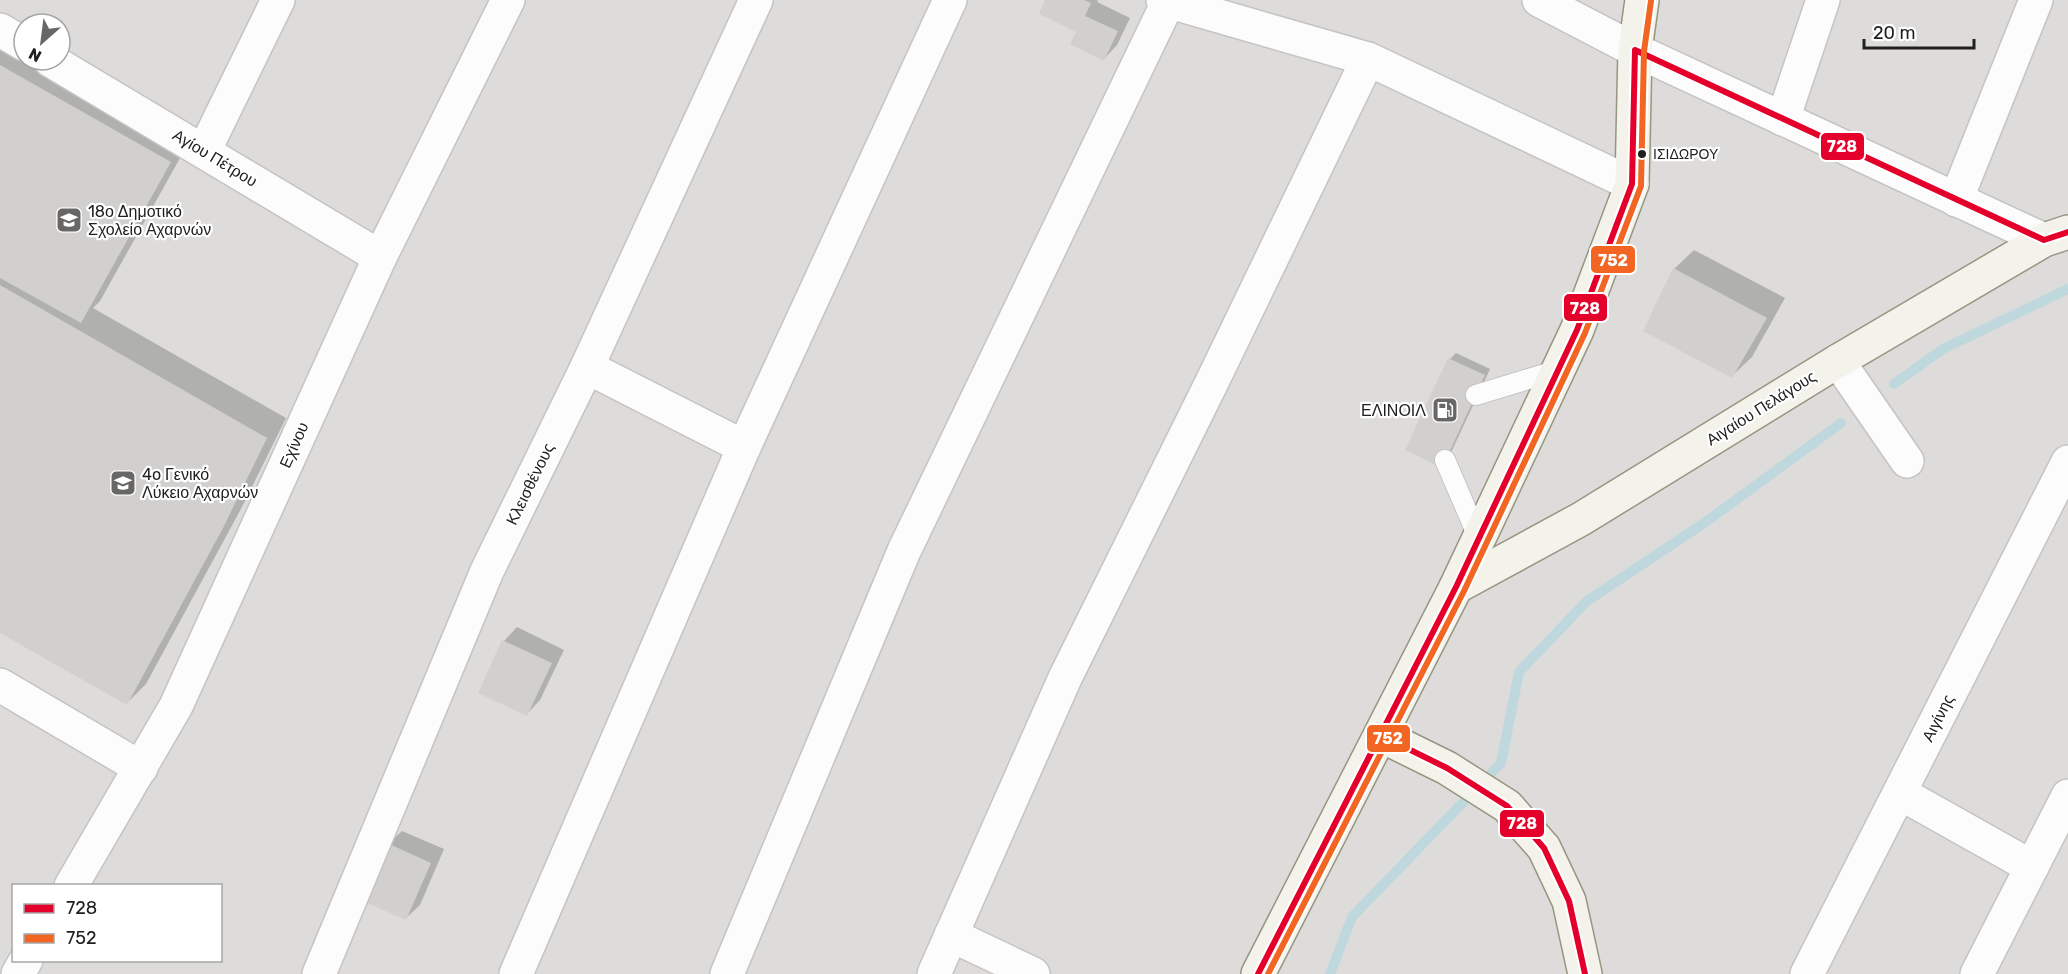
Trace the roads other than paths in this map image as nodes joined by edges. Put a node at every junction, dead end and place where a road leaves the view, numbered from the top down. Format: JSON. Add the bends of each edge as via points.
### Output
{"nodes":[{"id":1,"x":278,"y":0,"type":"edge"},
{"id":2,"x":508,"y":0,"type":"edge"},
{"id":3,"x":756,"y":0,"type":"edge"},
{"id":4,"x":950,"y":0,"type":"edge"},
{"id":5,"x":1539,"y":0,"type":"edge"},
{"id":6,"x":1642,"y":0,"type":"edge"},
{"id":7,"x":1823,"y":0,"type":"edge"},
{"id":8,"x":2036,"y":0,"type":"edge"},
{"id":9,"x":1167,"y":1,"type":"edge"},
{"id":10,"x":1635,"y":50,"type":"junction"},
{"id":11,"x":1368,"y":59,"type":"junction"},
{"id":12,"x":70,"y":72,"type":"edge"},
{"id":13,"x":1783,"y":119,"type":"junction"},
{"id":14,"x":204,"y":151,"type":"junction"},
{"id":15,"x":1632,"y":184,"type":"junction"},
{"id":16,"x":1956,"y":200,"type":"junction"},
{"id":17,"x":2056,"y":236,"type":"edge"},
{"id":18,"x":380,"y":257,"type":"junction"},
{"id":19,"x":1838,"y":361,"type":"junction"},
{"id":20,"x":587,"y":368,"type":"junction"},
{"id":21,"x":1558,"y":370,"type":"junction"},
{"id":22,"x":1476,"y":395,"type":"dead end"},
{"id":23,"x":744,"y":447,"type":"junction"},
{"id":24,"x":1445,"y":460,"type":"dead end"},
{"id":25,"x":1907,"y":461,"type":"dead end"},
{"id":26,"x":2068,"y":462,"type":"edge"},
{"id":27,"x":1479,"y":539,"type":"junction"},
{"id":28,"x":1456,"y":587,"type":"junction"},
{"id":29,"x":0,"y":685,"type":"edge"},
{"id":30,"x":1382,"y":736,"type":"junction"},
{"id":31,"x":141,"y":768,"type":"junction"},
{"id":32,"x":1900,"y":793,"type":"junction"},
{"id":33,"x":2068,"y":796,"type":"edge"},
{"id":34,"x":2032,"y":867,"type":"junction"},
{"id":35,"x":72,"y":884,"type":"edge"},
{"id":36,"x":951,"y":935,"type":"junction"},
{"id":37,"x":1577,"y":969,"type":"edge"},
{"id":38,"x":319,"y":974,"type":"edge"},
{"id":39,"x":516,"y":974,"type":"edge"},
{"id":40,"x":727,"y":974,"type":"edge"},
{"id":41,"x":934,"y":974,"type":"edge"},
{"id":42,"x":1034,"y":974,"type":"edge"},
{"id":43,"x":1258,"y":974,"type":"edge"},
{"id":44,"x":1807,"y":974,"type":"edge"},
{"id":45,"x":1977,"y":974,"type":"edge"}],
"edges":[{"from":1,"to":14,"type":"street"},
{"from":2,"to":18,"type":"street","name":"Εχίνου"},
{"from":3,"to":20,"type":"street","name":"Κλεισθένους"},
{"from":4,"to":23,"type":"street"},
{"from":5,"to":10,"type":"street"},
{"from":6,"to":10,"type":"street"},
{"from":7,"to":13,"type":"street"},
{"from":8,"to":16,"type":"street"},
{"from":9,"to":11,"type":"street"},
{"from":9,"to":40,"type":"street","via":[[904,551]]},
{"from":10,"to":13,"type":"street"},
{"from":10,"to":15,"type":"street"},
{"from":11,"to":15,"type":"street"},
{"from":11,"to":36,"type":"street","via":[[1065,678]]},
{"from":12,"to":14,"type":"street","name":"Αγίου Πέτρου"},
{"from":13,"to":16,"type":"street"},
{"from":14,"to":18,"type":"street","name":"Αγίου Πέτρου"},
{"from":15,"to":21,"type":"street"},
{"from":16,"to":17,"type":"street"},
{"from":17,"to":19,"type":"street","name":"Αιγαίου Πελάγους"},
{"from":18,"to":31,"type":"street","name":"Εχίνου","via":[[176,706]]},
{"from":19,"to":25,"type":"street"},
{"from":19,"to":28,"type":"street","name":"Αιγαίου Πελάγους","via":[[1581,519]]},
{"from":20,"to":23,"type":"street"},
{"from":20,"to":38,"type":"street","name":"Κλεισθένους","via":[[487,571]]},
{"from":21,"to":22,"type":"lane"},
{"from":21,"to":27,"type":"street"},
{"from":23,"to":39,"type":"street"},
{"from":24,"to":27,"type":"lane"},
{"from":26,"to":32,"type":"street","name":"Αιγίνης"},
{"from":27,"to":28,"type":"street"},
{"from":28,"to":30,"type":"street"},
{"from":29,"to":31,"type":"street"},
{"from":30,"to":37,"type":"street","via":[[1447,768],[1507,806],[1544,848],[1569,901]]},
{"from":30,"to":43,"type":"street"},
{"from":31,"to":35,"type":"street","name":"Εχίνου"},
{"from":32,"to":34,"type":"street"},
{"from":32,"to":44,"type":"street","name":"Αιγίνης"},
{"from":33,"to":34,"type":"street"},
{"from":34,"to":45,"type":"street"},
{"from":36,"to":41,"type":"street"},
{"from":36,"to":42,"type":"street"}]}
